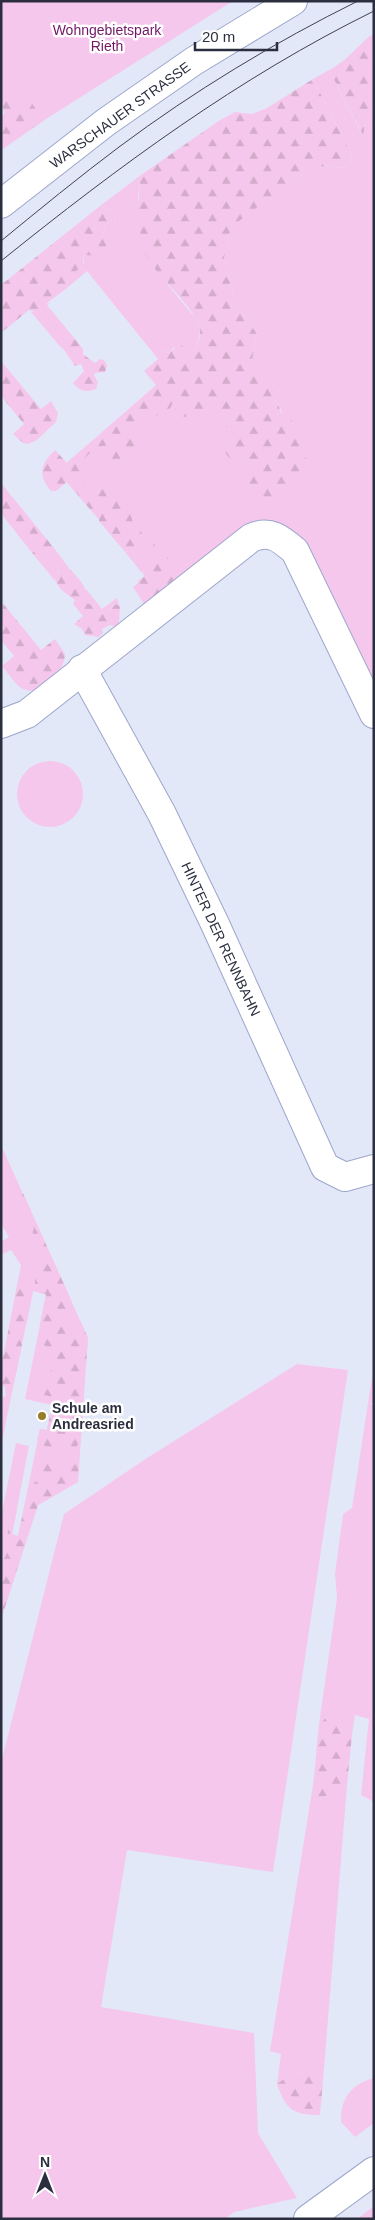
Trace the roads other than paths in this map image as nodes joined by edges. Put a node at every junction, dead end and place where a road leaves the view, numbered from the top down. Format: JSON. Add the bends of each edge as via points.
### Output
{"nodes":[{"id":1,"x":293,"y":1,"type":"edge"},
{"id":2,"x":1,"y":204,"type":"edge"},
{"id":3,"x":82,"y":669,"type":"junction"},
{"id":4,"x":374,"y":714,"type":"edge"},
{"id":5,"x":1,"y":724,"type":"edge"},
{"id":6,"x":374,"y":1169,"type":"edge"},
{"id":7,"x":374,"y":2172,"type":"edge"},
{"id":8,"x":308,"y":2219,"type":"edge"}],
"edges":[{"from":1,"to":2,"type":"street","name":"WARSCHAUER STRASSE","via":[[194,61],[130,105]]},
{"from":3,"to":4,"type":"street","via":[[251,538],[270,534],[295,550]]},
{"from":3,"to":5,"type":"street","via":[[27,714]]},
{"from":3,"to":6,"type":"street","name":"HINTER DER RENNBAHN","via":[[174,839],[325,1168],[345,1177]]},
{"from":7,"to":8,"type":"street"}]}
